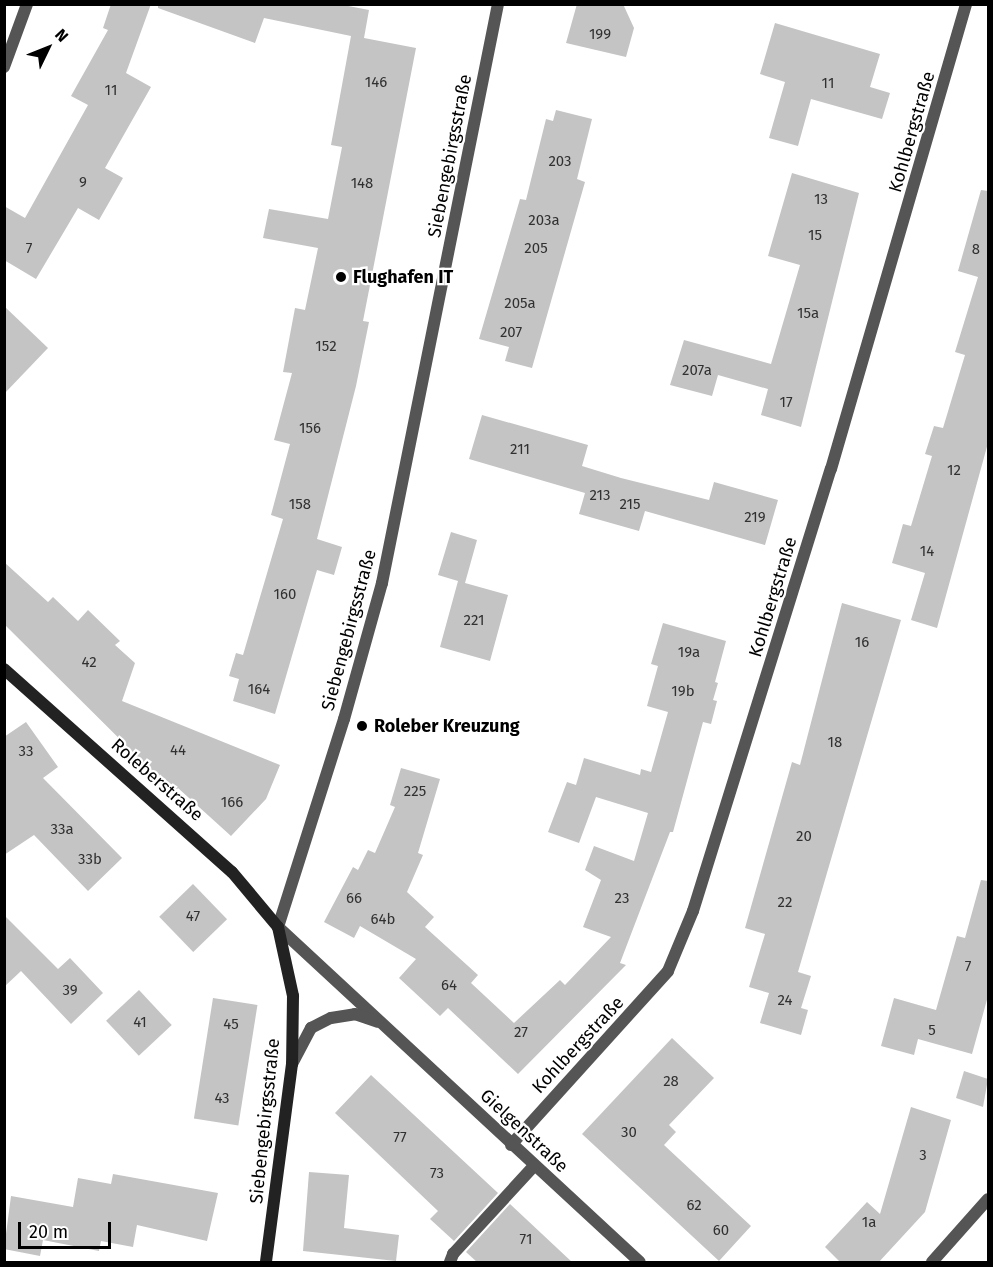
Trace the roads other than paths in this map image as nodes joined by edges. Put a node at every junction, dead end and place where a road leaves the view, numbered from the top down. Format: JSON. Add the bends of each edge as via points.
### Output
{"nodes":[{"id":1,"x":27,"y":4,"type":"edge"},
{"id":2,"x":498,"y":4,"type":"edge"},
{"id":3,"x":966,"y":4,"type":"edge"},
{"id":4,"x":4,"y":67,"type":"edge"},
{"id":5,"x":4,"y":669,"type":"edge"},
{"id":6,"x":278,"y":927,"type":"junction"},
{"id":7,"x":386,"y":1025,"type":"junction"},
{"id":8,"x":292,"y":1064,"type":"junction"},
{"id":9,"x":511,"y":1145,"type":"junction"},
{"id":10,"x":534,"y":1166,"type":"junction"},
{"id":11,"x":988,"y":1199,"type":"edge"},
{"id":12,"x":266,"y":1263,"type":"edge"},
{"id":13,"x":450,"y":1263,"type":"edge"},
{"id":14,"x":640,"y":1263,"type":"edge"},
{"id":15,"x":932,"y":1263,"type":"edge"}],
"edges":[{"from":1,"to":4,"type":"street"},
{"from":2,"to":6,"type":"street","name":"Siebengebirgsstraße","via":[[382,583]]},
{"from":3,"to":9,"type":"street","name":"Kohlbergstraße","via":[[861,370],[693,911],[668,971]]},
{"from":5,"to":6,"type":"main road","name":"Roleberstraße","via":[[232,872]]},
{"from":6,"to":7,"type":"street","name":"Gielgenstraße"},
{"from":6,"to":8,"type":"main road","name":"Siebengebirgsstraße","via":[[292,996]]},
{"from":7,"to":8,"type":"street","name":"Gielgenstraße","via":[[355,1014],[330,1018],[311,1028]]},
{"from":7,"to":9,"type":"street","name":"Gielgenstraße"},
{"from":8,"to":12,"type":"main road","name":"Siebengebirgsstraße"},
{"from":9,"to":10,"type":"street","name":"Gielgenstraße"},
{"from":10,"to":13,"type":"street","via":[[453,1254]]},
{"from":10,"to":14,"type":"street","name":"Gielgenstraße"},
{"from":11,"to":15,"type":"street"}]}
